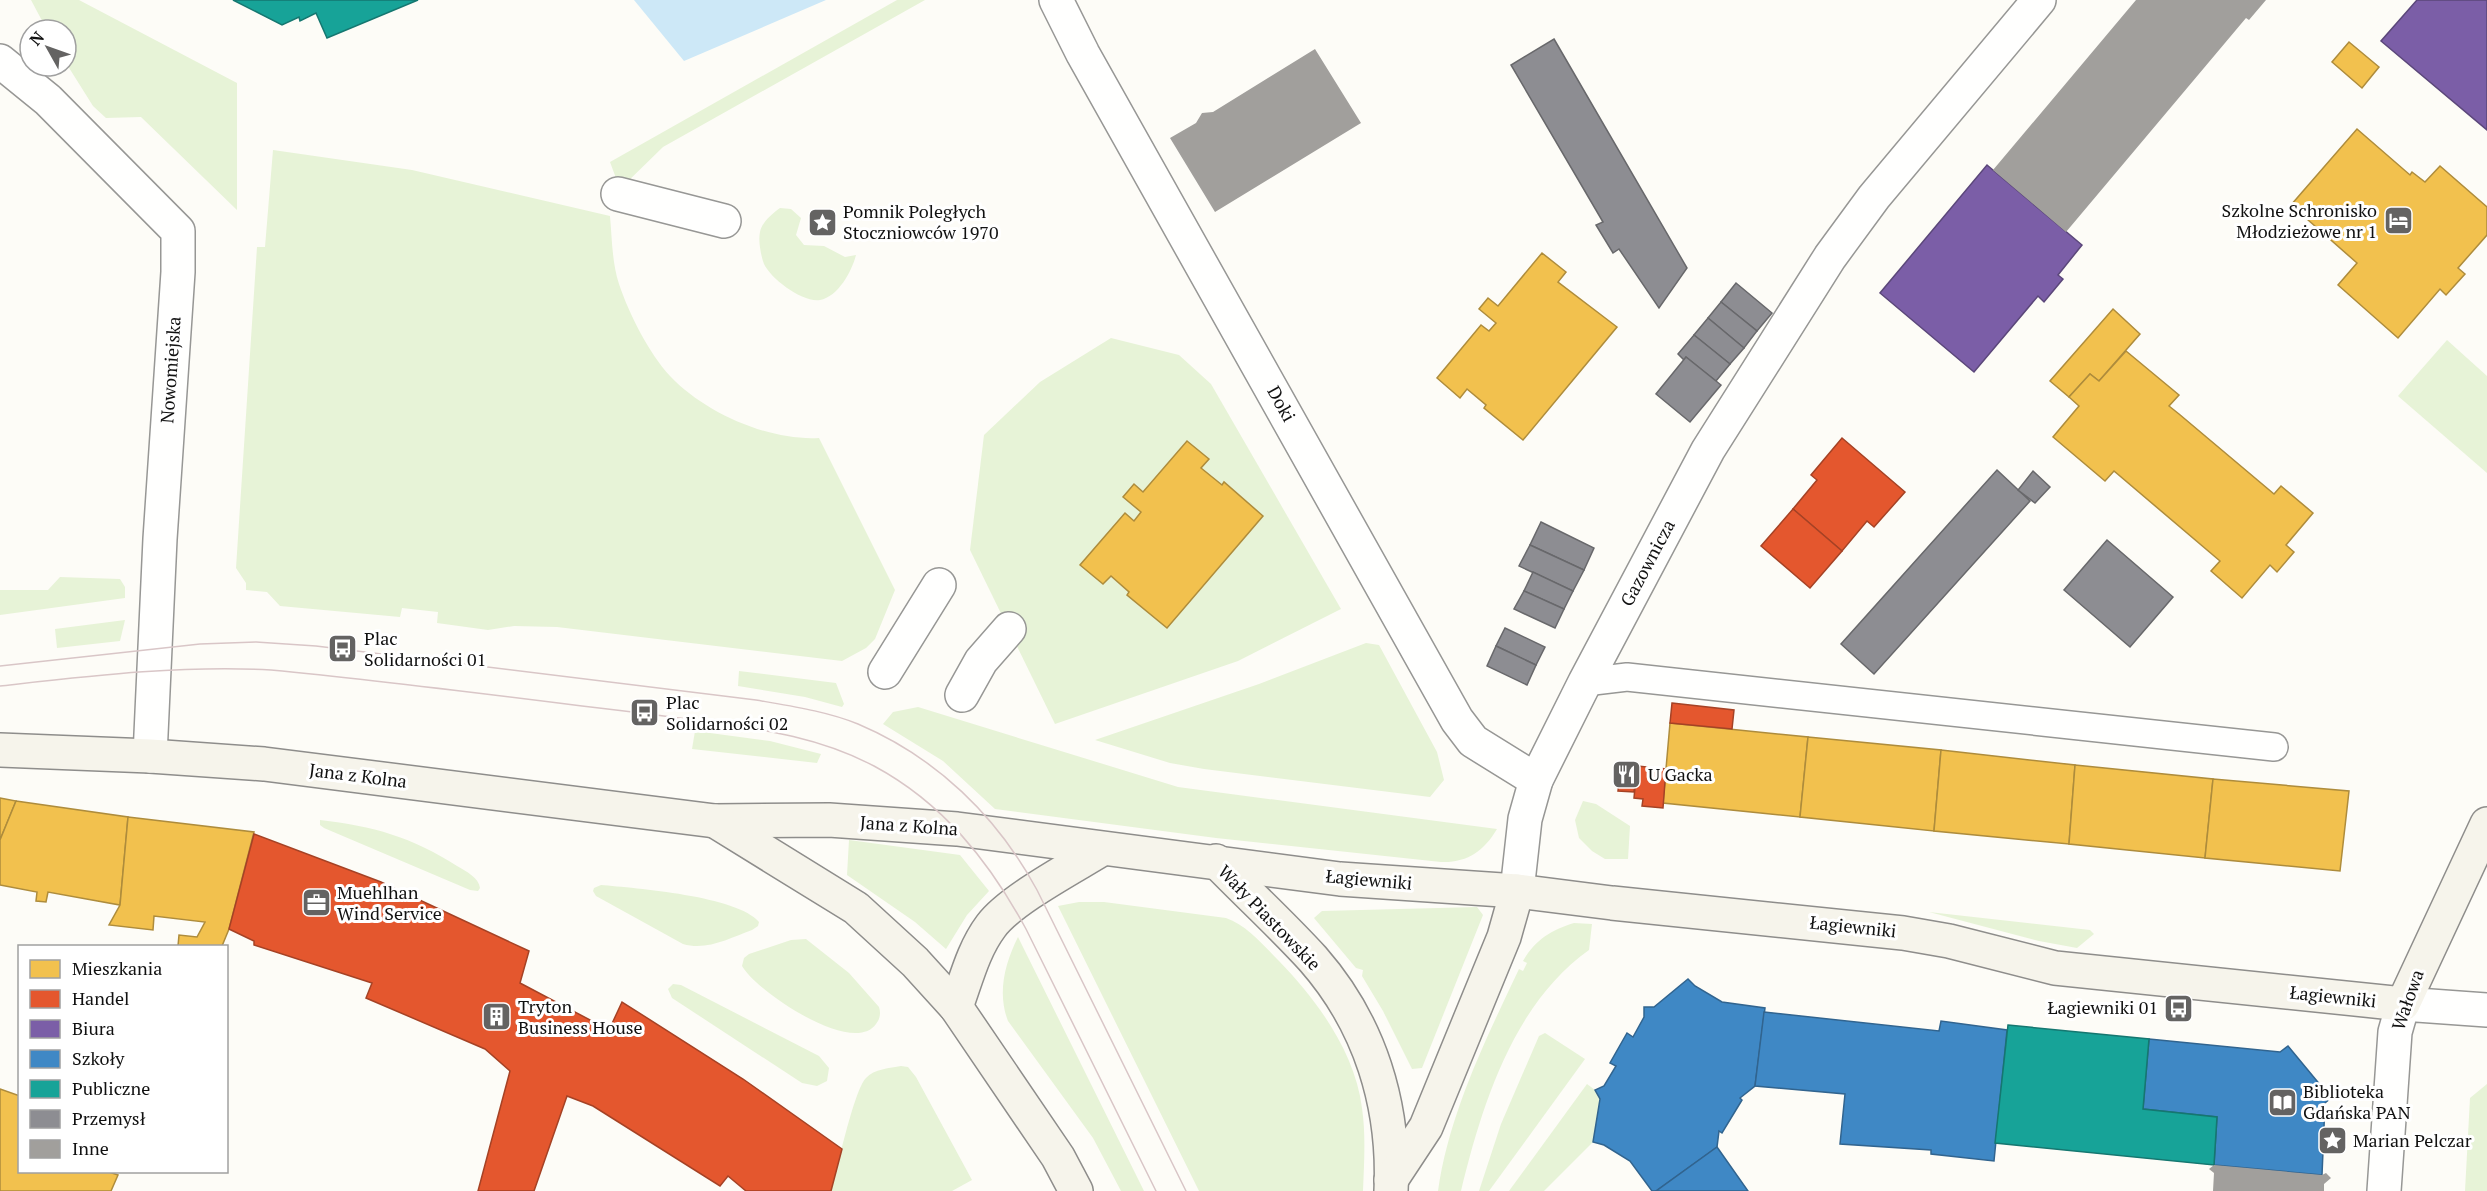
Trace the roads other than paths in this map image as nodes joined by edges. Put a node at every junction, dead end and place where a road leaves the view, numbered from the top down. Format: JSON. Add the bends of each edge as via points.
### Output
{"nodes":[{"id":1,"x":1056,"y":0,"type":"edge"},
{"id":2,"x":2039,"y":0,"type":"edge"},
{"id":3,"x":0,"y":61,"type":"edge"},
{"id":4,"x":618,"y":194,"type":"dead end"},
{"id":5,"x":724,"y":220,"type":"dead end"},
{"id":6,"x":939,"y":585,"type":"dead end"},
{"id":7,"x":1009,"y":629,"type":"dead end"},
{"id":8,"x":885,"y":672,"type":"dead end"},
{"id":9,"x":1585,"y":682,"type":"junction"},
{"id":10,"x":962,"y":695,"type":"dead end"},
{"id":11,"x":2274,"y":747,"type":"dead end"},
{"id":12,"x":0,"y":750,"type":"edge"},
{"id":13,"x":150,"y":756,"type":"junction"},
{"id":14,"x":1536,"y":780,"type":"junction"},
{"id":15,"x":715,"y":821,"type":"junction"},
{"id":16,"x":2487,"y":824,"type":"edge"},
{"id":17,"x":1102,"y":849,"type":"junction"},
{"id":18,"x":1216,"y":861,"type":"junction"},
{"id":19,"x":1517,"y":891,"type":"junction"},
{"id":20,"x":2403,"y":1004,"type":"junction"},
{"id":21,"x":956,"y":1007,"type":"junction"},
{"id":22,"x":2487,"y":1010,"type":"edge"},
{"id":23,"x":1391,"y":1185,"type":"edge"},
{"id":24,"x":1076,"y":1191,"type":"edge"},
{"id":25,"x":2384,"y":1191,"type":"edge"}],
"edges":[{"from":1,"to":14,"type":"street","name":"Doki","via":[[1457,720],[1473,741]]},
{"from":2,"to":9,"type":"street","name":"Gazownicza","via":[[1874,197],[1830,257],[1708,450]]},
{"from":3,"to":13,"type":"street","name":"Nowomiejska","via":[[48,100],[178,231]]},
{"from":4,"to":5,"type":"street"},
{"from":6,"to":8,"type":"street"},
{"from":7,"to":10,"type":"street","via":[[981,661]]},
{"from":9,"to":11,"type":"lane","via":[[1627,677]]},
{"from":9,"to":14,"type":"street","name":"Gazownicza"},
{"from":12,"to":13,"type":"main road","name":"Jana z Kolna"},
{"from":13,"to":15,"type":"main road","name":"Jana z Kolna","via":[[264,764]]},
{"from":14,"to":19,"type":"street","name":"Gazownicza","via":[[1525,819]]},
{"from":15,"to":17,"type":"main road","name":"Jana z Kolna","via":[[829,820],[957,829]]},
{"from":15,"to":21,"type":"main road","name":"Jana z Kolna","via":[[856,908],[915,962]]},
{"from":16,"to":20,"type":"main road","name":"Wałowa"},
{"from":17,"to":18,"type":"main road","name":"Wały Piastowskie"},
{"from":17,"to":21,"type":"main road","via":[[1013,905],[992,924],[978,947]]},
{"from":18,"to":19,"type":"main road","name":"Łagiewniki","via":[[1340,879]]},
{"from":18,"to":23,"type":"main road","name":"Wały Piastowskie","via":[[1314,960],[1354,1017],[1375,1062],[1387,1109]]},
{"from":19,"to":20,"type":"main road","name":"Łagiewniki","via":[[1926,936],[2080,972]]},
{"from":19,"to":23,"type":"main road","name":"Wały Piastowskie","via":[[1504,937],[1426,1127]]},
{"from":20,"to":22,"type":"street","name":"Łagiewniki"},
{"from":20,"to":25,"type":"street","name":"Wałowa","via":[[2395,1032]]},
{"from":21,"to":24,"type":"main road","via":[[1058,1157]]}]}
